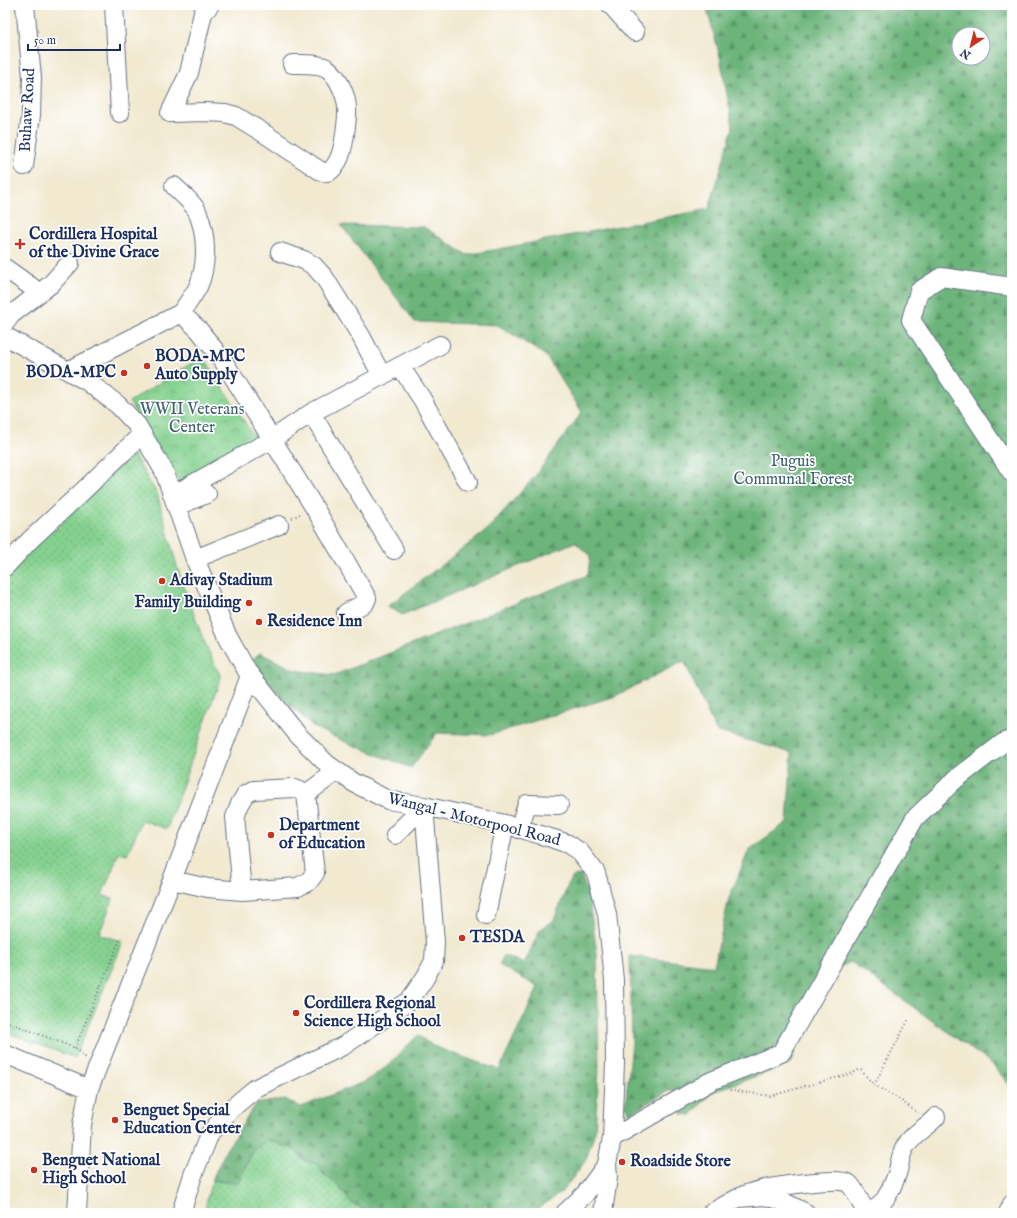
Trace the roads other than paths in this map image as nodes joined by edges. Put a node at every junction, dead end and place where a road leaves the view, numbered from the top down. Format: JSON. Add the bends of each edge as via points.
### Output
{"nodes":[{"id":1,"x":26,"y":5,"type":"edge"},
{"id":2,"x":114,"y":5,"type":"edge"},
{"id":3,"x":210,"y":5,"type":"edge"},
{"id":4,"x":611,"y":5,"type":"edge"},
{"id":5,"x":635,"y":32,"type":"dead end"},
{"id":6,"x":292,"y":64,"type":"dead end"},
{"id":7,"x":120,"y":113,"type":"dead end"},
{"id":8,"x":24,"y":166,"type":"dead end"},
{"id":9,"x":174,"y":186,"type":"dead end"},
{"id":10,"x":280,"y":252,"type":"dead end"},
{"id":11,"x":70,"y":263,"type":"dead end"},
{"id":12,"x":5,"y":268,"type":"edge"},
{"id":13,"x":1012,"y":287,"type":"edge"},
{"id":14,"x":33,"y":288,"type":"dead end"},
{"id":15,"x":181,"y":313,"type":"junction"},
{"id":16,"x":5,"y":323,"type":"edge"},
{"id":17,"x":5,"y":336,"type":"edge"},
{"id":18,"x":440,"y":344,"type":"dead end"},
{"id":19,"x":400,"y":366,"type":"junction"},
{"id":20,"x":68,"y":371,"type":"junction"},
{"id":21,"x":382,"y":376,"type":"junction"},
{"id":22,"x":311,"y":413,"type":"junction"},
{"id":23,"x":142,"y":434,"type":"junction"},
{"id":24,"x":272,"y":440,"type":"junction"},
{"id":25,"x":1012,"y":473,"type":"edge"},
{"id":26,"x":468,"y":482,"type":"dead end"},
{"id":27,"x":207,"y":494,"type":"dead end"},
{"id":28,"x":175,"y":500,"type":"junction"},
{"id":29,"x":279,"y":525,"type":"road end"},
{"id":30,"x":394,"y":550,"type":"dead end"},
{"id":31,"x":195,"y":560,"type":"junction"},
{"id":32,"x":5,"y":567,"type":"edge"},
{"id":33,"x":346,"y":613,"type":"dead end"},
{"id":34,"x":250,"y":676,"type":"junction"},
{"id":35,"x":1012,"y":739,"type":"edge"},
{"id":36,"x":337,"y":771,"type":"junction"},
{"id":37,"x":306,"y":794,"type":"junction"},
{"id":38,"x":424,"y":806,"type":"junction"},
{"id":39,"x":559,"y":806,"type":"dead end"},
{"id":40,"x":512,"y":826,"type":"junction"},
{"id":41,"x":395,"y":835,"type":"dead end"},
{"id":42,"x":172,"y":880,"type":"junction"},
{"id":43,"x":242,"y":891,"type":"junction"},
{"id":44,"x":486,"y":915,"type":"dead end"},
{"id":45,"x":5,"y":1054,"type":"edge"},
{"id":46,"x":89,"y":1089,"type":"junction"},
{"id":47,"x":933,"y":1120,"type":"road end"},
{"id":48,"x":612,"y":1138,"type":"junction"},
{"id":49,"x":607,"y":1164,"type":"junction"},
{"id":50,"x":738,"y":1198,"type":"junction"},
{"id":51,"x":1012,"y":1204,"type":"edge"},
{"id":52,"x":77,"y":1213,"type":"edge"},
{"id":53,"x":181,"y":1213,"type":"edge"},
{"id":54,"x":565,"y":1213,"type":"edge"},
{"id":55,"x":603,"y":1213,"type":"edge"},
{"id":56,"x":711,"y":1213,"type":"edge"},
{"id":57,"x":806,"y":1213,"type":"edge"},
{"id":58,"x":1008,"y":1213,"type":"edge"}],
"edges":[{"from":1,"to":8,"type":"street","name":"Buhaw Road","via":[[32,77]]},
{"from":2,"to":7,"type":"street"},
{"from":3,"to":6,"type":"street","via":[[203,14],[189,73],[170,113],[206,112],[236,116],[319,170],[329,172],[341,153],[345,130],[347,107],[341,84],[328,68],[313,64]]},
{"from":4,"to":5,"type":"street"},
{"from":9,"to":15,"type":"street","via":[[196,210],[205,243],[203,272],[198,287]]},
{"from":10,"to":21,"type":"street","via":[[304,260],[324,277],[361,336]]},
{"from":11,"to":16,"type":"street","via":[[51,284],[11,315]]},
{"from":12,"to":14,"type":"street"},
{"from":13,"to":25,"type":"street","via":[[940,277],[919,291],[911,320]]},
{"from":15,"to":20,"type":"street"},
{"from":15,"to":24,"type":"street","via":[[199,330],[224,362]]},
{"from":17,"to":20,"type":"street","name":"Wangal - Motorpool Road"},
{"from":18,"to":19,"type":"street"},
{"from":19,"to":21,"type":"street"},
{"from":19,"to":26,"type":"street","via":[[422,399]]},
{"from":20,"to":23,"type":"street","name":"Wangal - Motorpool Road","via":[[88,382],[118,405]]},
{"from":21,"to":22,"type":"street"},
{"from":22,"to":24,"type":"street"},
{"from":22,"to":30,"type":"street"},
{"from":23,"to":28,"type":"street","name":"Wangal - Motorpool Road","via":[[164,471]]},
{"from":23,"to":32,"type":"street"},
{"from":24,"to":28,"type":"street"},
{"from":24,"to":33,"type":"street","via":[[367,598],[365,603]]},
{"from":27,"to":28,"type":"street"},
{"from":28,"to":31,"type":"street","name":"Wangal - Motorpool Road"},
{"from":29,"to":31,"type":"street"},
{"from":31,"to":34,"type":"street","name":"Wangal - Motorpool Road","via":[[228,637]]},
{"from":34,"to":36,"type":"street","name":"Wangal - Motorpool Road","via":[[297,734]]},
{"from":34,"to":42,"type":"street"},
{"from":35,"to":48,"type":"street","via":[[956,779],[915,818],[780,1053],[711,1081]]},
{"from":36,"to":37,"type":"street"},
{"from":36,"to":38,"type":"street","name":"Wangal - Motorpool Road","via":[[354,783],[388,800]]},
{"from":37,"to":43,"type":"street","via":[[315,873],[309,881],[298,887]]},
{"from":37,"to":43,"type":"street","via":[[295,788],[254,790],[246,794],[235,817]]},
{"from":38,"to":40,"type":"street","name":"Wangal - Motorpool Road"},
{"from":38,"to":41,"type":"street"},
{"from":38,"to":53,"type":"street","via":[[435,942],[434,961],[425,978],[409,1001],[343,1046],[256,1088],[231,1109],[210,1133],[193,1174]]},
{"from":39,"to":40,"type":"street","via":[[527,804]]},
{"from":40,"to":44,"type":"street"},
{"from":40,"to":48,"type":"street","name":"Wangal - Motorpool Road","via":[[568,844],[580,852],[596,873],[607,914],[614,980],[615,1063]]},
{"from":42,"to":43,"type":"street","via":[[208,888]]},
{"from":42,"to":46,"type":"street"},
{"from":45,"to":46,"type":"street"},
{"from":46,"to":52,"type":"street","via":[[82,1125]]},
{"from":47,"to":50,"type":"street","via":[[911,1138],[904,1148],[892,1185],[884,1200],[874,1210],[865,1209],[848,1183],[841,1181],[817,1181],[750,1193]]},
{"from":48,"to":49,"type":"street","name":"Wangal - Motorpool Road"},
{"from":49,"to":54,"type":"street","name":"Wangal - Motorpool Road","via":[[585,1194]]},
{"from":49,"to":55,"type":"street","via":[[608,1177]]},
{"from":50,"to":56,"type":"street"},
{"from":50,"to":57,"type":"street","via":[[765,1196]]},
{"from":51,"to":58,"type":"street"}]}
